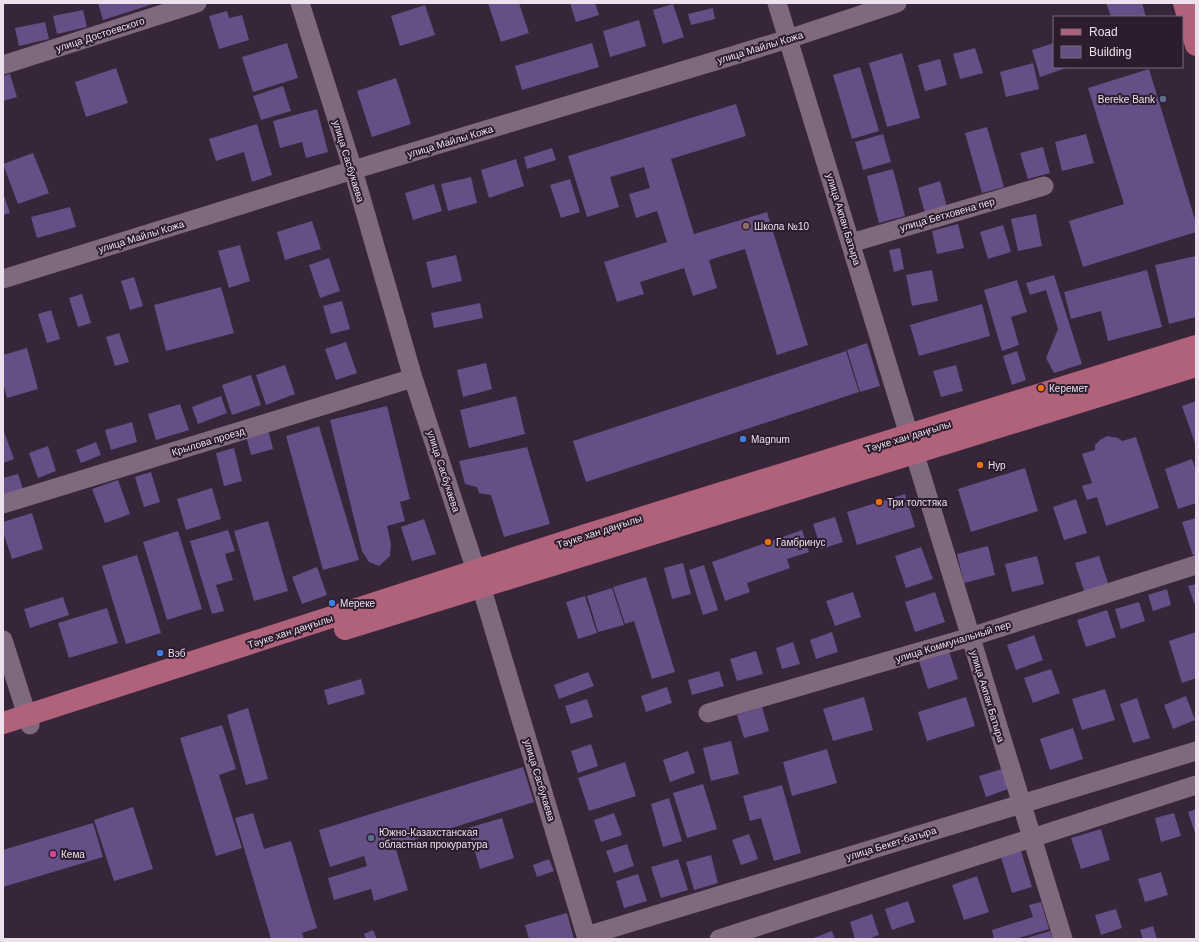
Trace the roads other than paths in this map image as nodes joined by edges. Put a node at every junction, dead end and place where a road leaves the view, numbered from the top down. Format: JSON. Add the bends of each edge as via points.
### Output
{"nodes":[{"id":1,"x":197,"y":3,"type":"edge"},
{"id":2,"x":300,"y":3,"type":"edge"},
{"id":3,"x":778,"y":3,"type":"edge"},
{"id":4,"x":897,"y":3,"type":"edge"},
{"id":5,"x":1184,"y":3,"type":"edge"},
{"id":6,"x":788,"y":39,"type":"junction"},
{"id":7,"x":1196,"y":45,"type":"edge"},
{"id":8,"x":3,"y":65,"type":"edge"},
{"id":9,"x":352,"y":170,"type":"junction"},
{"id":10,"x":1044,"y":186,"type":"dead end"},
{"id":11,"x":851,"y":243,"type":"junction"},
{"id":12,"x":3,"y":279,"type":"edge"},
{"id":13,"x":1196,"y":346,"type":"edge"},
{"id":14,"x":1196,"y":366,"type":"edge"},
{"id":15,"x":413,"y":378,"type":"junction"},
{"id":16,"x":911,"y":444,"type":"junction"},
{"id":17,"x":3,"y":504,"type":"edge"},
{"id":18,"x":1196,"y":565,"type":"edge"},
{"id":19,"x":479,"y":579,"type":"junction"},
{"id":20,"x":970,"y":637,"type":"junction"},
{"id":21,"x":3,"y":640,"type":"edge"},
{"id":22,"x":708,"y":713,"type":"dead end"},
{"id":23,"x":29,"y":720,"type":"junction"},
{"id":24,"x":3,"y":723,"type":"edge"},
{"id":25,"x":3,"y":734,"type":"edge"},
{"id":26,"x":1196,"y":750,"type":"edge"},
{"id":27,"x":1196,"y":786,"type":"edge"},
{"id":28,"x":1021,"y":803,"type":"junction"},
{"id":29,"x":1032,"y":838,"type":"junction"},
{"id":30,"x":587,"y":938,"type":"edge"},
{"id":31,"x":719,"y":939,"type":"edge"},
{"id":32,"x":1063,"y":939,"type":"edge"}],
"edges":[{"from":1,"to":8,"type":"street","name":"улица Достоевского"},
{"from":2,"to":9,"type":"street","name":"улица Сасбукаева"},
{"from":3,"to":6,"type":"street","name":"улица Акпан Батыра"},
{"from":4,"to":6,"type":"street","name":"улица Майлы Кожа"},
{"from":5,"to":7,"type":"main road"},
{"from":6,"to":9,"type":"street","name":"улица Майлы Кожа"},
{"from":6,"to":11,"type":"street","name":"улица Акпан Батыра"},
{"from":9,"to":12,"type":"street","name":"улица Майлы Кожа"},
{"from":9,"to":15,"type":"street","name":"улица Сасбукаева"},
{"from":10,"to":11,"type":"street","name":"улица Бетховена пер"},
{"from":11,"to":16,"type":"street","name":"улица Акпан Батыра"},
{"from":13,"to":16,"type":"main road","name":"Тәуке хан даңғылы"},
{"from":14,"to":16,"type":"main road","name":"Тәуке хан даңғылы"},
{"from":15,"to":17,"type":"street","name":"Крылова проезд"},
{"from":15,"to":19,"type":"street","name":"улица Сасбукаева"},
{"from":16,"to":19,"type":"main road","name":"Тәуке хан даңғылы"},
{"from":16,"to":20,"type":"street","name":"улица Акпан Батыра"},
{"from":18,"to":20,"type":"street","name":"улица Коммунальный пер"},
{"from":19,"to":23,"type":"main road","name":"Тәуке хан даңғылы"},
{"from":19,"to":30,"type":"street","name":"улица Сасбукаева"},
{"from":20,"to":22,"type":"street","name":"улица Коммунальный пер"},
{"from":20,"to":28,"type":"street","name":"улица Акпан Батыра"},
{"from":21,"to":23,"type":"street"},
{"from":23,"to":24,"type":"main road","name":"Тәуке хан даңғылы"},
{"from":23,"to":25,"type":"main road","name":"Тәуке хан даңғылы"},
{"from":26,"to":28,"type":"street","name":"улица Бекет-батыра"},
{"from":27,"to":29,"type":"street"},
{"from":28,"to":29,"type":"street","name":"улица Акпан Батыра"},
{"from":28,"to":30,"type":"street","name":"улица Бекет-батыра"},
{"from":29,"to":31,"type":"street"},
{"from":29,"to":32,"type":"street","name":"улица Акпан Батыра"}]}
